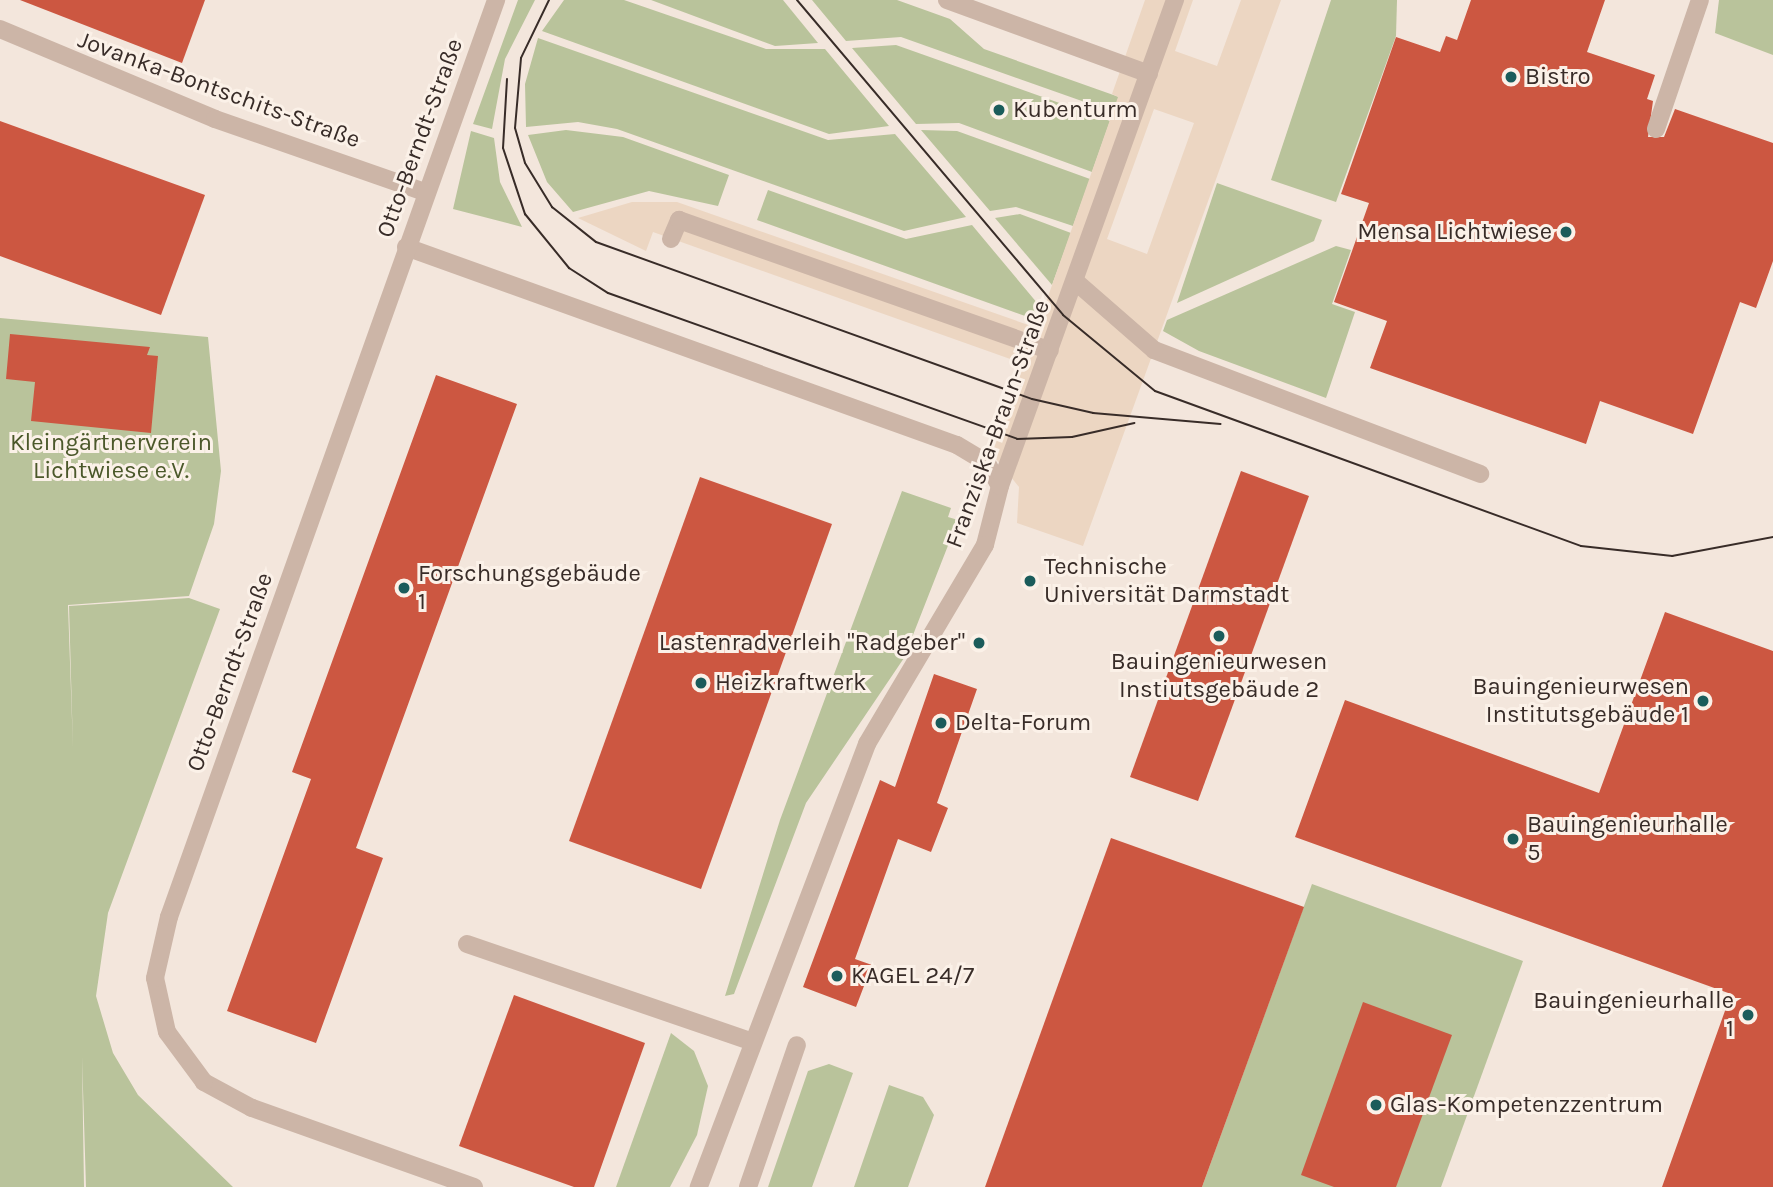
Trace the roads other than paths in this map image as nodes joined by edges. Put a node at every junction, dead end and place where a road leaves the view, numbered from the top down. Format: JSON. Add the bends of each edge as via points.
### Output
{"nodes":[{"id":1,"x":496,"y":0,"type":"edge"},
{"id":2,"x":947,"y":0,"type":"edge"},
{"id":3,"x":1175,"y":0,"type":"edge"},
{"id":4,"x":1700,"y":0,"type":"edge"},
{"id":5,"x":0,"y":29,"type":"edge"},
{"id":6,"x":1149,"y":74,"type":"junction"},
{"id":7,"x":1656,"y":129,"type":"dead end"},
{"id":8,"x":425,"y":192,"type":"junction"},
{"id":9,"x":671,"y":239,"type":"dead end"},
{"id":10,"x":406,"y":247,"type":"junction"},
{"id":11,"x":1075,"y":281,"type":"junction"},
{"id":12,"x":1050,"y":351,"type":"junction"},
{"id":13,"x":1480,"y":474,"type":"dead end"},
{"id":14,"x":1000,"y":486,"type":"junction"},
{"id":15,"x":467,"y":944,"type":"dead end"},
{"id":16,"x":751,"y":1041,"type":"junction"},
{"id":17,"x":797,"y":1045,"type":"dead end"},
{"id":18,"x":474,"y":1187,"type":"edge"},
{"id":19,"x":699,"y":1187,"type":"edge"},
{"id":20,"x":748,"y":1187,"type":"edge"}],
"edges":[{"from":1,"to":8,"type":"street","name":"Otto-Berndt-Straße"},
{"from":2,"to":6,"type":"street"},
{"from":3,"to":6,"type":"street","name":"Franziska-Braun-Straße"},
{"from":4,"to":7,"type":"street"},
{"from":5,"to":8,"type":"street","name":"Jovanka-Bontschits-Straße","via":[[215,119]]},
{"from":6,"to":11,"type":"street","name":"Franziska-Braun-Straße"},
{"from":8,"to":10,"type":"street","name":"Otto-Berndt-Straße"},
{"from":9,"to":12,"type":"street","via":[[678,220]]},
{"from":10,"to":14,"type":"street","via":[[957,445],[987,463]]},
{"from":10,"to":18,"type":"street","name":"Otto-Berndt-Straße","via":[[169,917],[155,978],[167,1032],[204,1082],[252,1108]]},
{"from":11,"to":12,"type":"street","name":"Franziska-Braun-Straße"},
{"from":11,"to":13,"type":"street","via":[[1154,350]]},
{"from":12,"to":14,"type":"street","name":"Franziska-Braun-Straße"},
{"from":14,"to":16,"type":"street","name":"Franziska-Braun-Straße","via":[[985,545],[867,744]]},
{"from":15,"to":16,"type":"street"},
{"from":16,"to":19,"type":"street","name":"Franziska-Braun-Straße"},
{"from":17,"to":20,"type":"street"}]}
